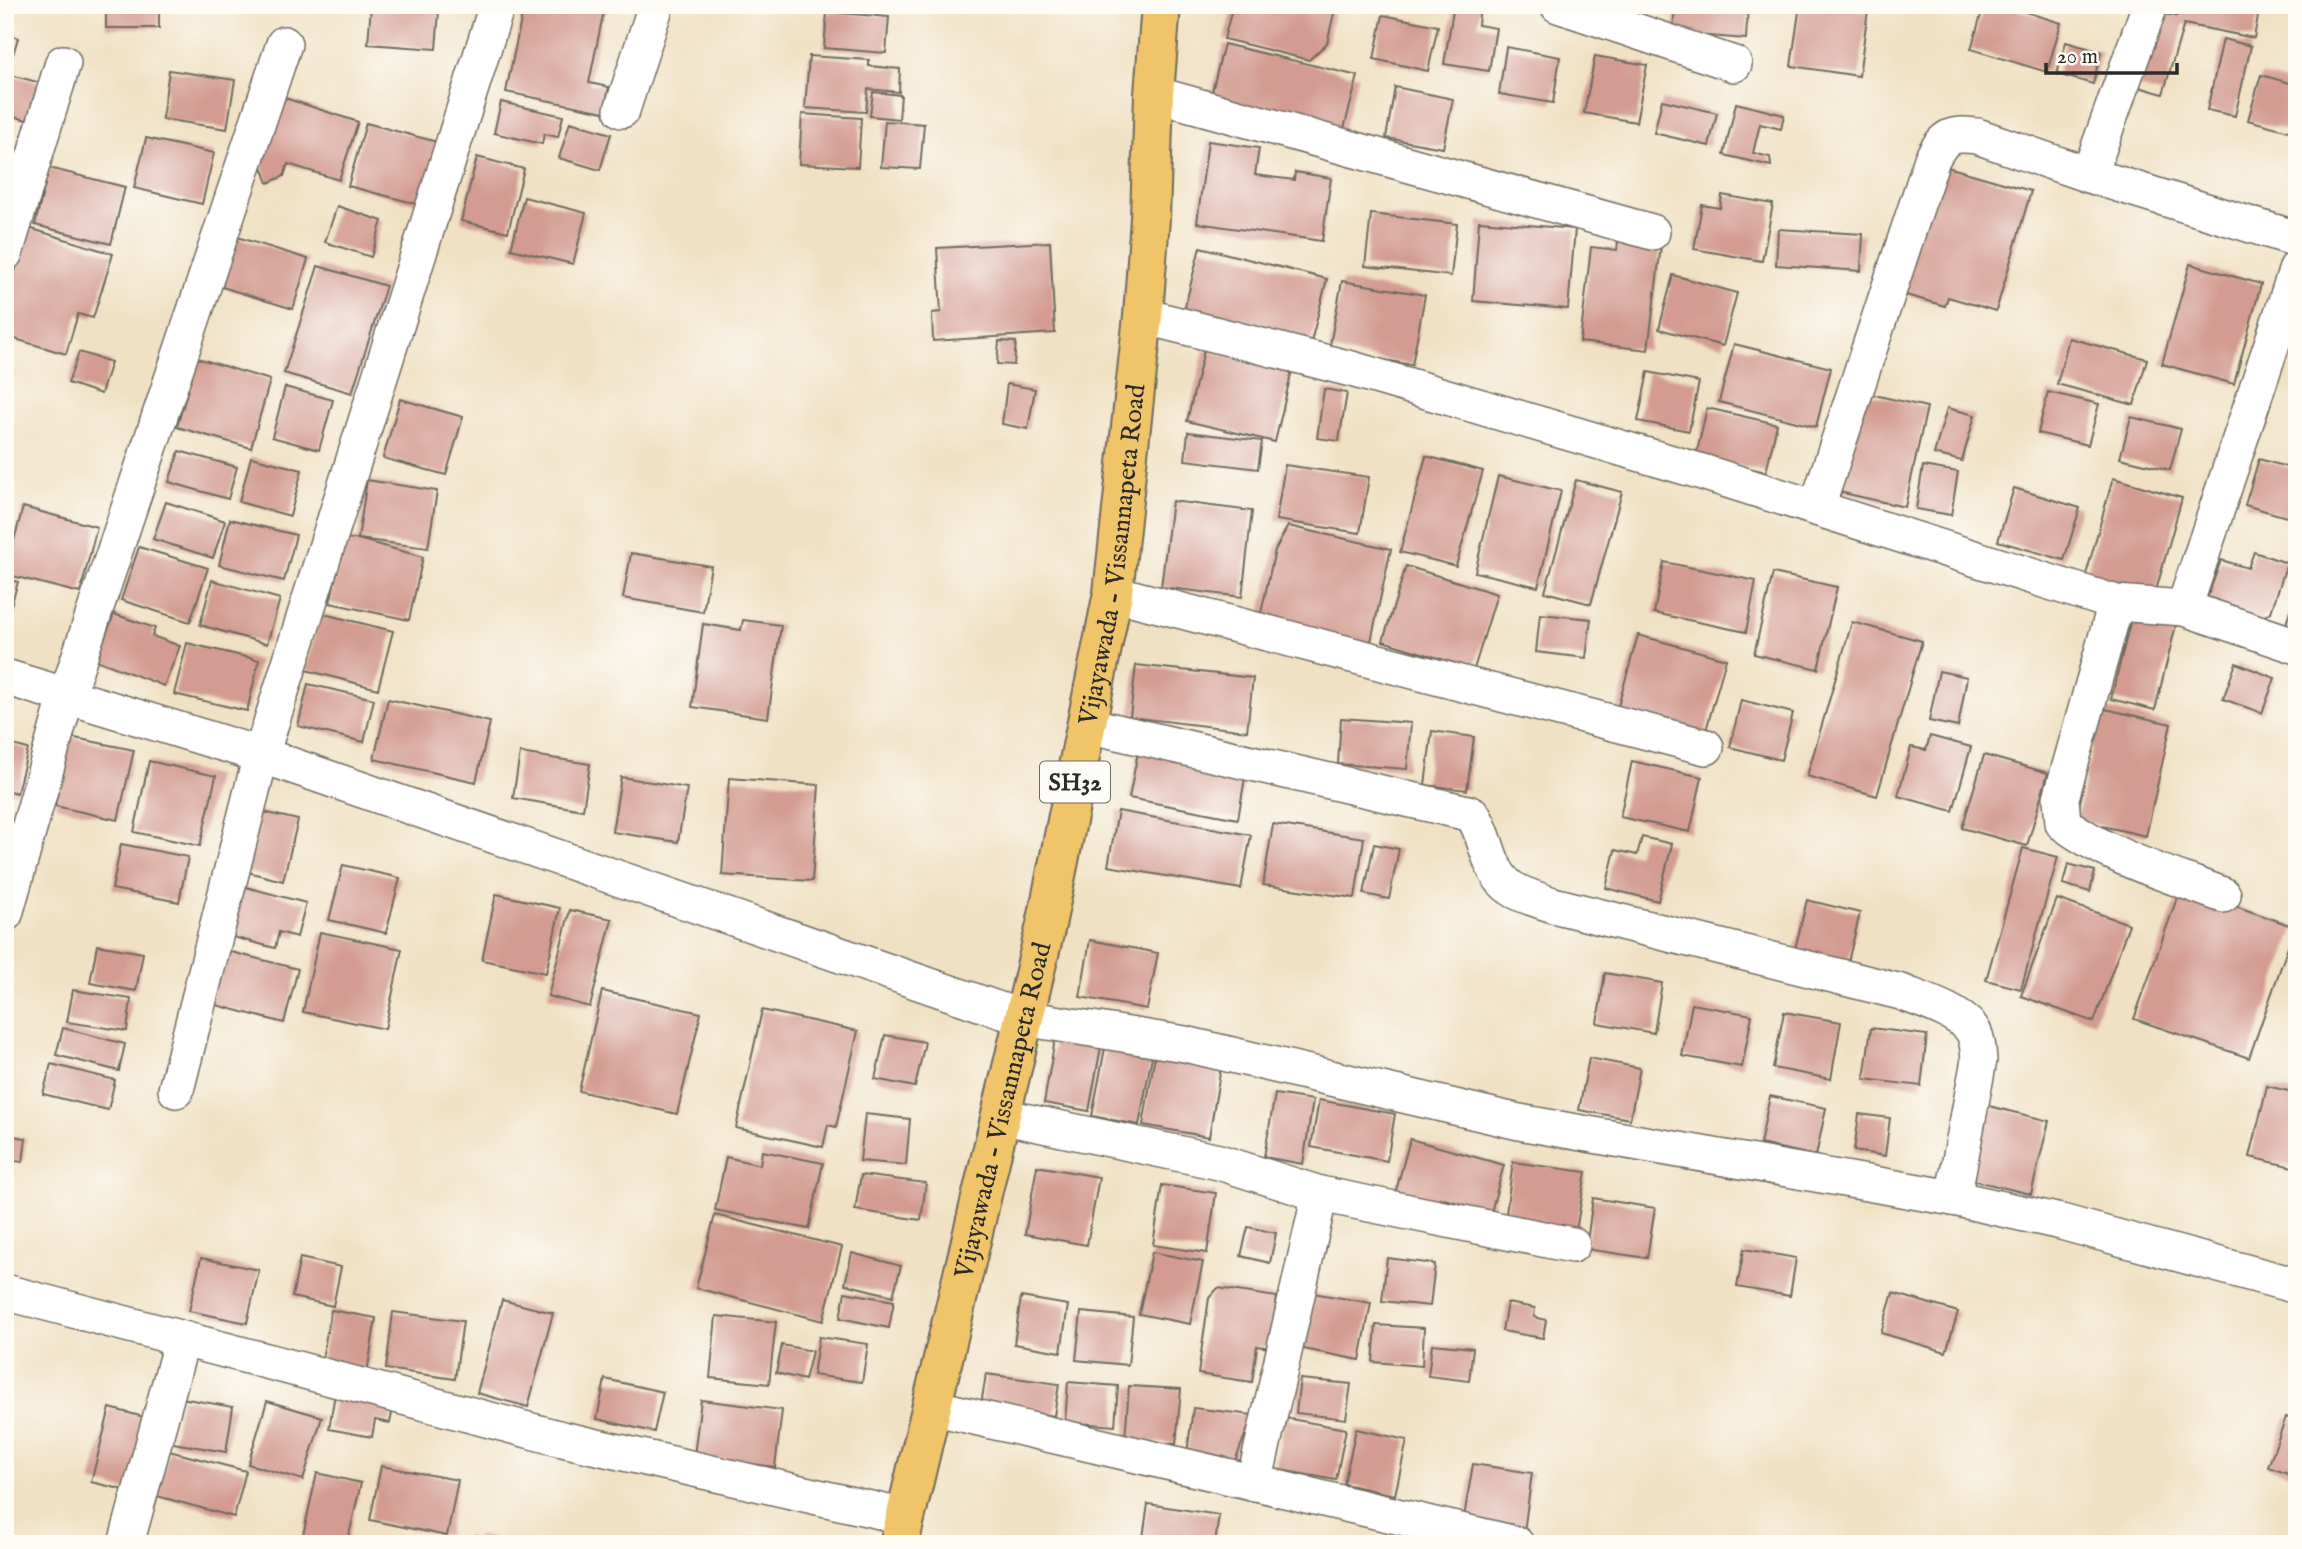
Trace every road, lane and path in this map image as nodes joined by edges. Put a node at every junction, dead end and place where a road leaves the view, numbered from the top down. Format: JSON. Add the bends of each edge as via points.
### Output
{"nodes":[{"id":1,"x":497,"y":5,"type":"edge"},
{"id":2,"x":656,"y":5,"type":"edge"},
{"id":3,"x":1161,"y":5,"type":"edge"},
{"id":4,"x":1558,"y":5,"type":"edge"},
{"id":5,"x":2150,"y":5,"type":"edge"},
{"id":6,"x":285,"y":44,"type":"dead end"},
{"id":7,"x":63,"y":63,"type":"dead end"},
{"id":8,"x":1734,"y":64,"type":"dead end"},
{"id":9,"x":1154,"y":94,"type":"junction"},
{"id":10,"x":622,"y":110,"type":"dead end"},
{"id":11,"x":2089,"y":175,"type":"junction"},
{"id":12,"x":1652,"y":232,"type":"dead end"},
{"id":13,"x":2297,"y":239,"type":"edge"},
{"id":14,"x":5,"y":253,"type":"edge"},
{"id":15,"x":2297,"y":268,"type":"edge"},
{"id":16,"x":1143,"y":316,"type":"junction"},
{"id":17,"x":1817,"y":507,"type":"junction"},
{"id":18,"x":1113,"y":593,"type":"junction"},
{"id":19,"x":2116,"y":603,"type":"junction"},
{"id":20,"x":2183,"y":608,"type":"junction"},
{"id":21,"x":2297,"y":646,"type":"edge"},
{"id":22,"x":5,"y":677,"type":"edge"},
{"id":23,"x":67,"y":694,"type":"junction"},
{"id":24,"x":1087,"y":725,"type":"junction"},
{"id":25,"x":1706,"y":747,"type":"dead end"},
{"id":26,"x":261,"y":755,"type":"junction"},
{"id":27,"x":2223,"y":895,"type":"dead end"},
{"id":28,"x":5,"y":914,"type":"edge"},
{"id":29,"x":1023,"y":1018,"type":"junction"},
{"id":30,"x":176,"y":1090,"type":"dead end"},
{"id":31,"x":1000,"y":1116,"type":"junction"},
{"id":32,"x":1320,"y":1194,"type":"junction"},
{"id":33,"x":1953,"y":1198,"type":"junction"},
{"id":34,"x":1572,"y":1245,"type":"dead end"},
{"id":35,"x":2297,"y":1286,"type":"edge"},
{"id":36,"x":5,"y":1292,"type":"edge"},
{"id":37,"x":182,"y":1339,"type":"junction"},
{"id":38,"x":932,"y":1407,"type":"junction"},
{"id":39,"x":1254,"y":1483,"type":"junction"},
{"id":40,"x":902,"y":1530,"type":"edge"},
{"id":41,"x":126,"y":1544,"type":"edge"},
{"id":42,"x":1516,"y":1544,"type":"edge"}],
"edges":[{"from":1,"to":26,"type":"street"},
{"from":2,"to":10,"type":"street"},
{"from":3,"to":9,"type":"main road","name":"Vijayawada - Vissannapeta Road","number":"SH32"},
{"from":4,"to":8,"type":"street"},
{"from":5,"to":11,"type":"street"},
{"from":6,"to":23,"type":"street"},
{"from":7,"to":14,"type":"street"},
{"from":9,"to":12,"type":"street"},
{"from":9,"to":16,"type":"main road","name":"Vijayawada - Vissannapeta Road","number":"SH32"},
{"from":11,"to":13,"type":"street"},
{"from":11,"to":17,"type":"street","via":[[1977,136],[1958,134],[1941,142]]},
{"from":15,"to":20,"type":"street"},
{"from":16,"to":17,"type":"street","via":[[1355,370]]},
{"from":16,"to":18,"type":"main road","name":"Vijayawada - Vissannapeta Road","number":"SH32"},
{"from":17,"to":19,"type":"street"},
{"from":18,"to":24,"type":"main road","name":"Vijayawada - Vissannapeta Road","number":"SH32"},
{"from":18,"to":25,"type":"street"},
{"from":19,"to":20,"type":"street"},
{"from":19,"to":27,"type":"street","via":[[2062,798],[2063,823],[2114,854]]},
{"from":20,"to":21,"type":"street"},
{"from":22,"to":23,"type":"street"},
{"from":23,"to":26,"type":"street"},
{"from":23,"to":28,"type":"street"},
{"from":24,"to":29,"type":"main road","name":"Vijayawada - Vissannapeta Road","number":"SH32"},
{"from":24,"to":33,"type":"street","via":[[1472,814],[1501,878],[1511,889],[1553,905],[1901,992],[1958,1017],[1972,1028],[1979,1060]]},
{"from":26,"to":29,"type":"street"},
{"from":26,"to":30,"type":"street"},
{"from":29,"to":31,"type":"main road","name":"Vijayawada - Vissannapeta Road","number":"SH32"},
{"from":29,"to":33,"type":"street","via":[[1185,1044],[1519,1122]]},
{"from":31,"to":32,"type":"street","via":[[1219,1162]]},
{"from":31,"to":38,"type":"main road","name":"Vijayawada - Vissannapeta Road","number":"SH32"},
{"from":32,"to":34,"type":"street"},
{"from":32,"to":39,"type":"street"},
{"from":33,"to":35,"type":"street","via":[[2062,1222]]},
{"from":36,"to":37,"type":"street"},
{"from":37,"to":40,"type":"street"},
{"from":37,"to":41,"type":"street"},
{"from":38,"to":39,"type":"street"},
{"from":38,"to":40,"type":"main road","name":"Vijayawada - Vissannapeta Road","number":"SH32"},
{"from":39,"to":42,"type":"street"}]}
